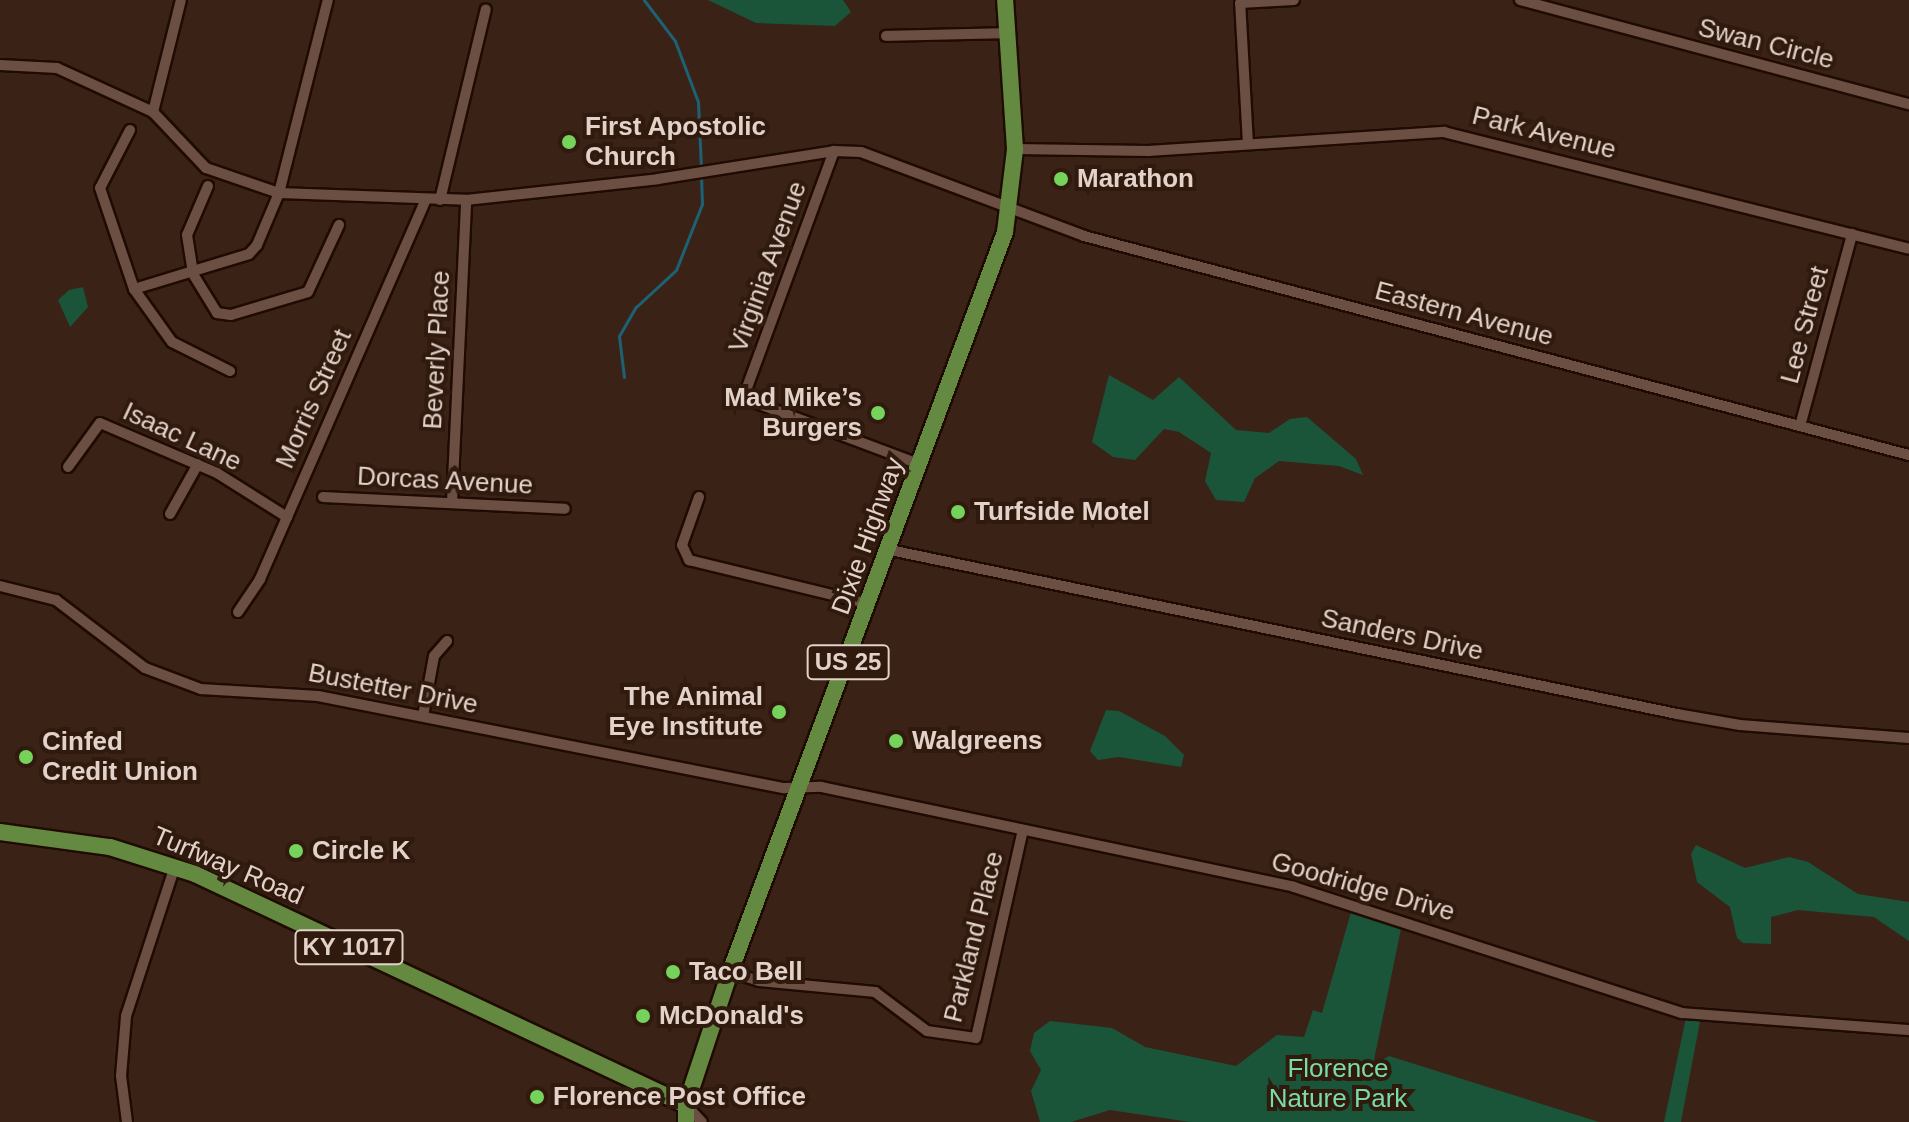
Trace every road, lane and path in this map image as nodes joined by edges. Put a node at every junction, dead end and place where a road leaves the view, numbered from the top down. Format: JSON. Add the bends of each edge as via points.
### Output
{"nodes":[{"id":1,"x":181,"y":0,"type":"edge"},
{"id":2,"x":328,"y":0,"type":"edge"},
{"id":3,"x":1005,"y":0,"type":"edge"},
{"id":4,"x":1294,"y":0,"type":"edge"},
{"id":5,"x":1520,"y":0,"type":"edge"},
{"id":6,"x":486,"y":9,"type":"dead end"},
{"id":7,"x":1008,"y":33,"type":"junction"},
{"id":8,"x":886,"y":36,"type":"dead end"},
{"id":9,"x":0,"y":65,"type":"edge"},
{"id":10,"x":1909,"y":104,"type":"edge"},
{"id":11,"x":153,"y":112,"type":"junction"},
{"id":12,"x":130,"y":130,"type":"dead end"},
{"id":13,"x":1248,"y":144,"type":"junction"},
{"id":14,"x":1015,"y":149,"type":"junction"},
{"id":15,"x":834,"y":151,"type":"junction"},
{"id":16,"x":208,"y":186,"type":"dead end"},
{"id":17,"x":279,"y":193,"type":"junction"},
{"id":18,"x":440,"y":200,"type":"junction"},
{"id":19,"x":466,"y":200,"type":"junction"},
{"id":20,"x":425,"y":201,"type":"junction"},
{"id":21,"x":1011,"y":210,"type":"junction"},
{"id":22,"x":339,"y":225,"type":"dead end"},
{"id":23,"x":1852,"y":234,"type":"junction"},
{"id":24,"x":1909,"y":249,"type":"edge"},
{"id":25,"x":193,"y":274,"type":"junction"},
{"id":26,"x":134,"y":289,"type":"junction"},
{"id":27,"x":230,"y":371,"type":"dead end"},
{"id":28,"x":1800,"y":426,"type":"junction"},
{"id":29,"x":1909,"y":455,"type":"edge"},
{"id":30,"x":198,"y":464,"type":"junction"},
{"id":31,"x":919,"y":464,"type":"junction"},
{"id":32,"x":68,"y":467,"type":"dead end"},
{"id":33,"x":323,"y":497,"type":"dead end"},
{"id":34,"x":699,"y":497,"type":"dead end"},
{"id":35,"x":452,"y":502,"type":"junction"},
{"id":36,"x":565,"y":509,"type":"dead end"},
{"id":37,"x":170,"y":514,"type":"dead end"},
{"id":38,"x":287,"y":517,"type":"junction"},
{"id":39,"x":890,"y":550,"type":"junction"},
{"id":40,"x":0,"y":586,"type":"edge"},
{"id":41,"x":869,"y":604,"type":"junction"},
{"id":42,"x":238,"y":612,"type":"dead end"},
{"id":43,"x":447,"y":641,"type":"dead end"},
{"id":44,"x":423,"y":716,"type":"junction"},
{"id":45,"x":1909,"y":738,"type":"edge"},
{"id":46,"x":801,"y":787,"type":"junction"},
{"id":47,"x":1023,"y":830,"type":"junction"},
{"id":48,"x":0,"y":832,"type":"edge"},
{"id":49,"x":175,"y":866,"type":"junction"},
{"id":50,"x":730,"y":972,"type":"junction"},
{"id":51,"x":1909,"y":1030,"type":"edge"},
{"id":52,"x":686,"y":1105,"type":"junction"},
{"id":53,"x":127,"y":1122,"type":"edge"},
{"id":54,"x":686,"y":1122,"type":"edge"},
{"id":55,"x":702,"y":1122,"type":"edge"}],
"edges":[{"from":1,"to":11,"type":"street"},
{"from":2,"to":17,"type":"street"},
{"from":3,"to":7,"type":"main road","name":"Dixie Highway","number":"US 25"},
{"from":4,"to":13,"type":"street","via":[[1240,3]]},
{"from":5,"to":10,"type":"street","name":"Swan Circle"},
{"from":6,"to":18,"type":"street"},
{"from":7,"to":8,"type":"street"},
{"from":7,"to":14,"type":"main road","name":"Dixie Highway","number":"US 25"},
{"from":9,"to":11,"type":"street","via":[[49,65]]},
{"from":11,"to":17,"type":"street","name":"Eastern Avenue","via":[[200,165]]},
{"from":12,"to":26,"type":"street","via":[[100,188]]},
{"from":13,"to":14,"type":"street","name":"Park Avenue","via":[[1149,151]]},
{"from":13,"to":23,"type":"street","name":"Park Avenue","via":[[1444,132],[1480,137]]},
{"from":14,"to":21,"type":"main road","name":"Dixie Highway","number":"US 25"},
{"from":15,"to":19,"type":"street","name":"Eastern Avenue","via":[[658,179]]},
{"from":15,"to":21,"type":"street","name":"Eastern Avenue","via":[[869,154]]},
{"from":15,"to":31,"type":"street","name":"Virginia Avenue","via":[[743,398]]},
{"from":16,"to":25,"type":"street","via":[[187,235]]},
{"from":17,"to":20,"type":"street","name":"Eastern Avenue"},
{"from":17,"to":25,"type":"street","via":[[249,254]]},
{"from":18,"to":19,"type":"street","name":"Eastern Avenue"},
{"from":18,"to":20,"type":"street","name":"Eastern Avenue"},
{"from":19,"to":35,"type":"street","name":"Beverly Place"},
{"from":20,"to":38,"type":"street","name":"Morris Street"},
{"from":21,"to":28,"type":"street","name":"Eastern Avenue","via":[[1084,236]]},
{"from":21,"to":31,"type":"main road","name":"Dixie Highway","number":"US 25"},
{"from":22,"to":25,"type":"street","via":[[314,282],[294,299],[231,315],[217,313]]},
{"from":23,"to":24,"type":"street","name":"Park Avenue"},
{"from":23,"to":28,"type":"street","name":"Lee Street"},
{"from":25,"to":26,"type":"street"},
{"from":26,"to":27,"type":"street","via":[[172,342]]},
{"from":28,"to":29,"type":"street","name":"Eastern Avenue"},
{"from":30,"to":32,"type":"street","name":"Isaac Lane","via":[[100,423]]},
{"from":30,"to":37,"type":"street"},
{"from":30,"to":38,"type":"street","name":"Isaac Lane"},
{"from":31,"to":39,"type":"main road","name":"Dixie Highway","number":"US 25"},
{"from":33,"to":35,"type":"street","name":"Dorcas Avenue"},
{"from":34,"to":41,"type":"street","via":[[682,545],[689,560]]},
{"from":35,"to":36,"type":"street","name":"Dorcas Avenue"},
{"from":38,"to":42,"type":"street","name":"Morris Street","via":[[260,579]]},
{"from":39,"to":41,"type":"main road","name":"Dixie Highway","number":"US 25"},
{"from":39,"to":45,"type":"street","name":"Sanders Drive","via":[[1677,714],[1740,725]]},
{"from":40,"to":44,"type":"street","name":"Bustetter Drive","via":[[56,600],[130,659],[181,684],[318,696]]},
{"from":41,"to":46,"type":"main road","name":"Dixie Highway","number":"US 25"},
{"from":43,"to":44,"type":"street","via":[[434,656]]},
{"from":44,"to":46,"type":"street","name":"Bustetter Drive","via":[[784,788]]},
{"from":46,"to":47,"type":"street","name":"Goodridge Drive"},
{"from":46,"to":50,"type":"main road","name":"Dixie Highway","number":"US 25"},
{"from":47,"to":50,"type":"street","name":"Parkland Place","via":[[976,1038],[927,1031],[875,992],[759,981]]},
{"from":47,"to":51,"type":"street","name":"Goodridge Drive","via":[[1325,894],[1682,1013]]},
{"from":48,"to":49,"type":"main road","name":"Turfway Road","number":"KY 1017","via":[[110,847]]},
{"from":49,"to":52,"type":"main road","name":"Turfway Road","number":"KY 1017"},
{"from":49,"to":53,"type":"street","via":[[126,1016],[121,1076]]},
{"from":50,"to":52,"type":"main road","name":"Dixie Highway","number":"US 25"},
{"from":52,"to":54,"type":"main road","name":"Dixie Highway","number":"US 25"},
{"from":52,"to":55,"type":"street"}]}
